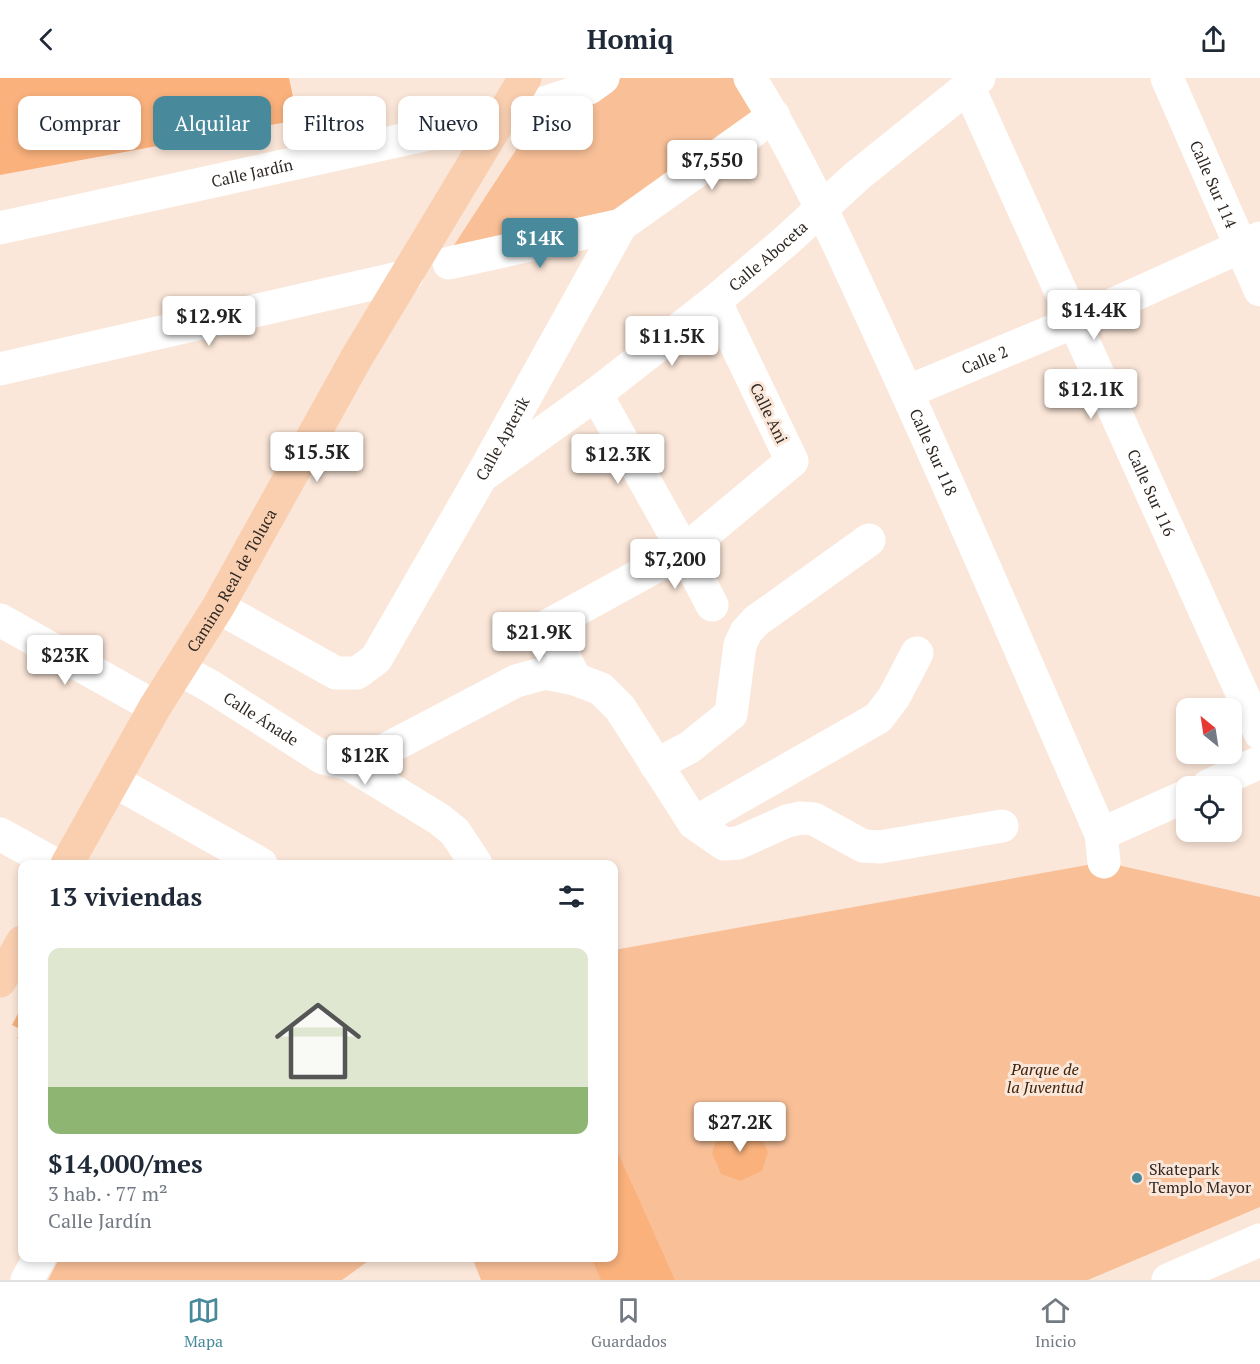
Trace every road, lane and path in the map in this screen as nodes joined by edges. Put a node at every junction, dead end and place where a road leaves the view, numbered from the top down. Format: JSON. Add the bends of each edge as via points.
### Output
{"nodes":[{"id":1,"x":525,"y":78,"type":"edge"},
{"id":2,"x":603,"y":78,"type":"edge"},
{"id":3,"x":750,"y":78,"type":"edge"},
{"id":4,"x":1167,"y":78,"type":"edge"},
{"id":5,"x":974,"y":82,"type":"edge"},
{"id":6,"x":774,"y":116,"type":"junction"},
{"id":7,"x":502,"y":117,"type":"junction"},
{"id":8,"x":821,"y":208,"type":"junction"},
{"id":9,"x":621,"y":225,"type":"junction"},
{"id":10,"x":0,"y":228,"type":"edge"},
{"id":11,"x":1251,"y":242,"type":"edge"},
{"id":12,"x":449,"y":263,"type":"dead end"},
{"id":13,"x":407,"y":276,"type":"junction"},
{"id":14,"x":1260,"y":290,"type":"edge"},
{"id":15,"x":715,"y":301,"type":"junction"},
{"id":16,"x":1074,"y":322,"type":"junction"},
{"id":17,"x":0,"y":369,"type":"edge"},
{"id":18,"x":907,"y":392,"type":"junction"},
{"id":19,"x":596,"y":394,"type":"junction"},
{"id":20,"x":482,"y":475,"type":"junction"},
{"id":21,"x":869,"y":540,"type":"dead end"},
{"id":22,"x":684,"y":551,"type":"junction"},
{"id":23,"x":712,"y":604,"type":"dead end"},
{"id":24,"x":218,"y":608,"type":"junction"},
{"id":25,"x":0,"y":620,"type":"edge"},
{"id":26,"x":917,"y":652,"type":"dead end"},
{"id":27,"x":179,"y":669,"type":"junction"},
{"id":28,"x":575,"y":679,"type":"junction"},
{"id":29,"x":155,"y":707,"type":"junction"},
{"id":30,"x":1260,"y":733,"type":"edge"},
{"id":31,"x":1260,"y":762,"type":"edge"},
{"id":32,"x":349,"y":764,"type":"junction"},
{"id":33,"x":656,"y":765,"type":"junction"},
{"id":34,"x":1230,"y":776,"type":"edge"},
{"id":35,"x":114,"y":781,"type":"junction"},
{"id":36,"x":1176,"y":801,"type":"edge"},
{"id":37,"x":693,"y":823,"type":"junction"},
{"id":38,"x":1002,"y":826,"type":"dead end"},
{"id":39,"x":0,"y":834,"type":"edge"},
{"id":40,"x":47,"y":860,"type":"edge"},
{"id":41,"x":69,"y":860,"type":"edge"},
{"id":42,"x":254,"y":860,"type":"edge"},
{"id":43,"x":473,"y":860,"type":"edge"},
{"id":44,"x":18,"y":949,"type":"edge"},
{"id":45,"x":0,"y":981,"type":"edge"},
{"id":46,"x":1260,"y":1240,"type":"edge"},
{"id":47,"x":37,"y":1262,"type":"edge"},
{"id":48,"x":27,"y":1280,"type":"edge"},
{"id":49,"x":1168,"y":1280,"type":"edge"}],
"edges":[{"from":1,"to":7,"type":"main road","name":"Camino Real de Toluca"},
{"from":2,"to":7,"type":"street","name":"Calle Jardín","via":[[589,88]]},
{"from":3,"to":6,"type":"street","name":"Calle Sur 118"},
{"from":4,"to":11,"type":"street","name":"Calle Sur 114"},
{"from":5,"to":8,"type":"street","name":"Calle Aboceta"},
{"from":5,"to":16,"type":"street","name":"Calle Sur 116"},
{"from":6,"to":8,"type":"street","name":"Calle Sur 118"},
{"from":6,"to":9,"type":"street","name":"Calle Apterik"},
{"from":7,"to":10,"type":"street","name":"Calle Jardín"},
{"from":7,"to":13,"type":"main road","name":"Camino Real de Toluca"},
{"from":8,"to":15,"type":"street","name":"Calle Aboceta"},
{"from":8,"to":18,"type":"street","name":"Calle Sur 118"},
{"from":9,"to":12,"type":"street"},
{"from":9,"to":20,"type":"street","name":"Calle Apterik"},
{"from":11,"to":14,"type":"street","name":"Calle Sur 114"},
{"from":11,"to":16,"type":"street","name":"Calle 2"},
{"from":13,"to":17,"type":"street"},
{"from":13,"to":24,"type":"main road","name":"Camino Real de Toluca","via":[[357,357]]},
{"from":15,"to":19,"type":"street","name":"Calle Aboceta"},
{"from":15,"to":22,"type":"street","name":"Calle Ani","via":[[792,461]]},
{"from":16,"to":18,"type":"street","name":"Calle 2"},
{"from":16,"to":30,"type":"street","name":"Calle Sur 116"},
{"from":18,"to":36,"type":"street","name":"Calle Sur 118","via":[[1102,848]]},
{"from":19,"to":20,"type":"street","name":"Calle Aboceta"},
{"from":19,"to":22,"type":"street"},
{"from":20,"to":24,"type":"street","name":"Calle Apterik","via":[[376,659],[357,673],[336,674]]},
{"from":21,"to":33,"type":"street","via":[[756,621],[740,645],[731,714],[690,747]]},
{"from":22,"to":23,"type":"street"},
{"from":22,"to":28,"type":"street","via":[[549,626]]},
{"from":24,"to":27,"type":"main road","name":"Camino Real de Toluca"},
{"from":25,"to":29,"type":"street"},
{"from":26,"to":37,"type":"street","via":[[894,697],[878,718]]},
{"from":27,"to":29,"type":"main road","name":"Camino Real de Toluca"},
{"from":27,"to":32,"type":"street","name":"Calle Ánade","via":[[323,758]]},
{"from":28,"to":32,"type":"street","via":[[544,672],[516,681],[376,754]]},
{"from":28,"to":33,"type":"street","via":[[601,689],[620,708]]},
{"from":29,"to":35,"type":"main road","name":"Camino Real de Toluca"},
{"from":31,"to":34,"type":"street"},
{"from":32,"to":43,"type":"street","name":"Calle Ánade","via":[[447,825]]},
{"from":33,"to":37,"type":"street"},
{"from":35,"to":41,"type":"main road","name":"Camino Real de Toluca"},
{"from":35,"to":42,"type":"street"},
{"from":37,"to":38,"type":"street","via":[[724,844],[738,843],[788,820],[814,819],[862,846],[880,847]]},
{"from":39,"to":40,"type":"street"},
{"from":44,"to":45,"type":"main road"},
{"from":46,"to":49,"type":"street"},
{"from":47,"to":48,"type":"street"}]}
